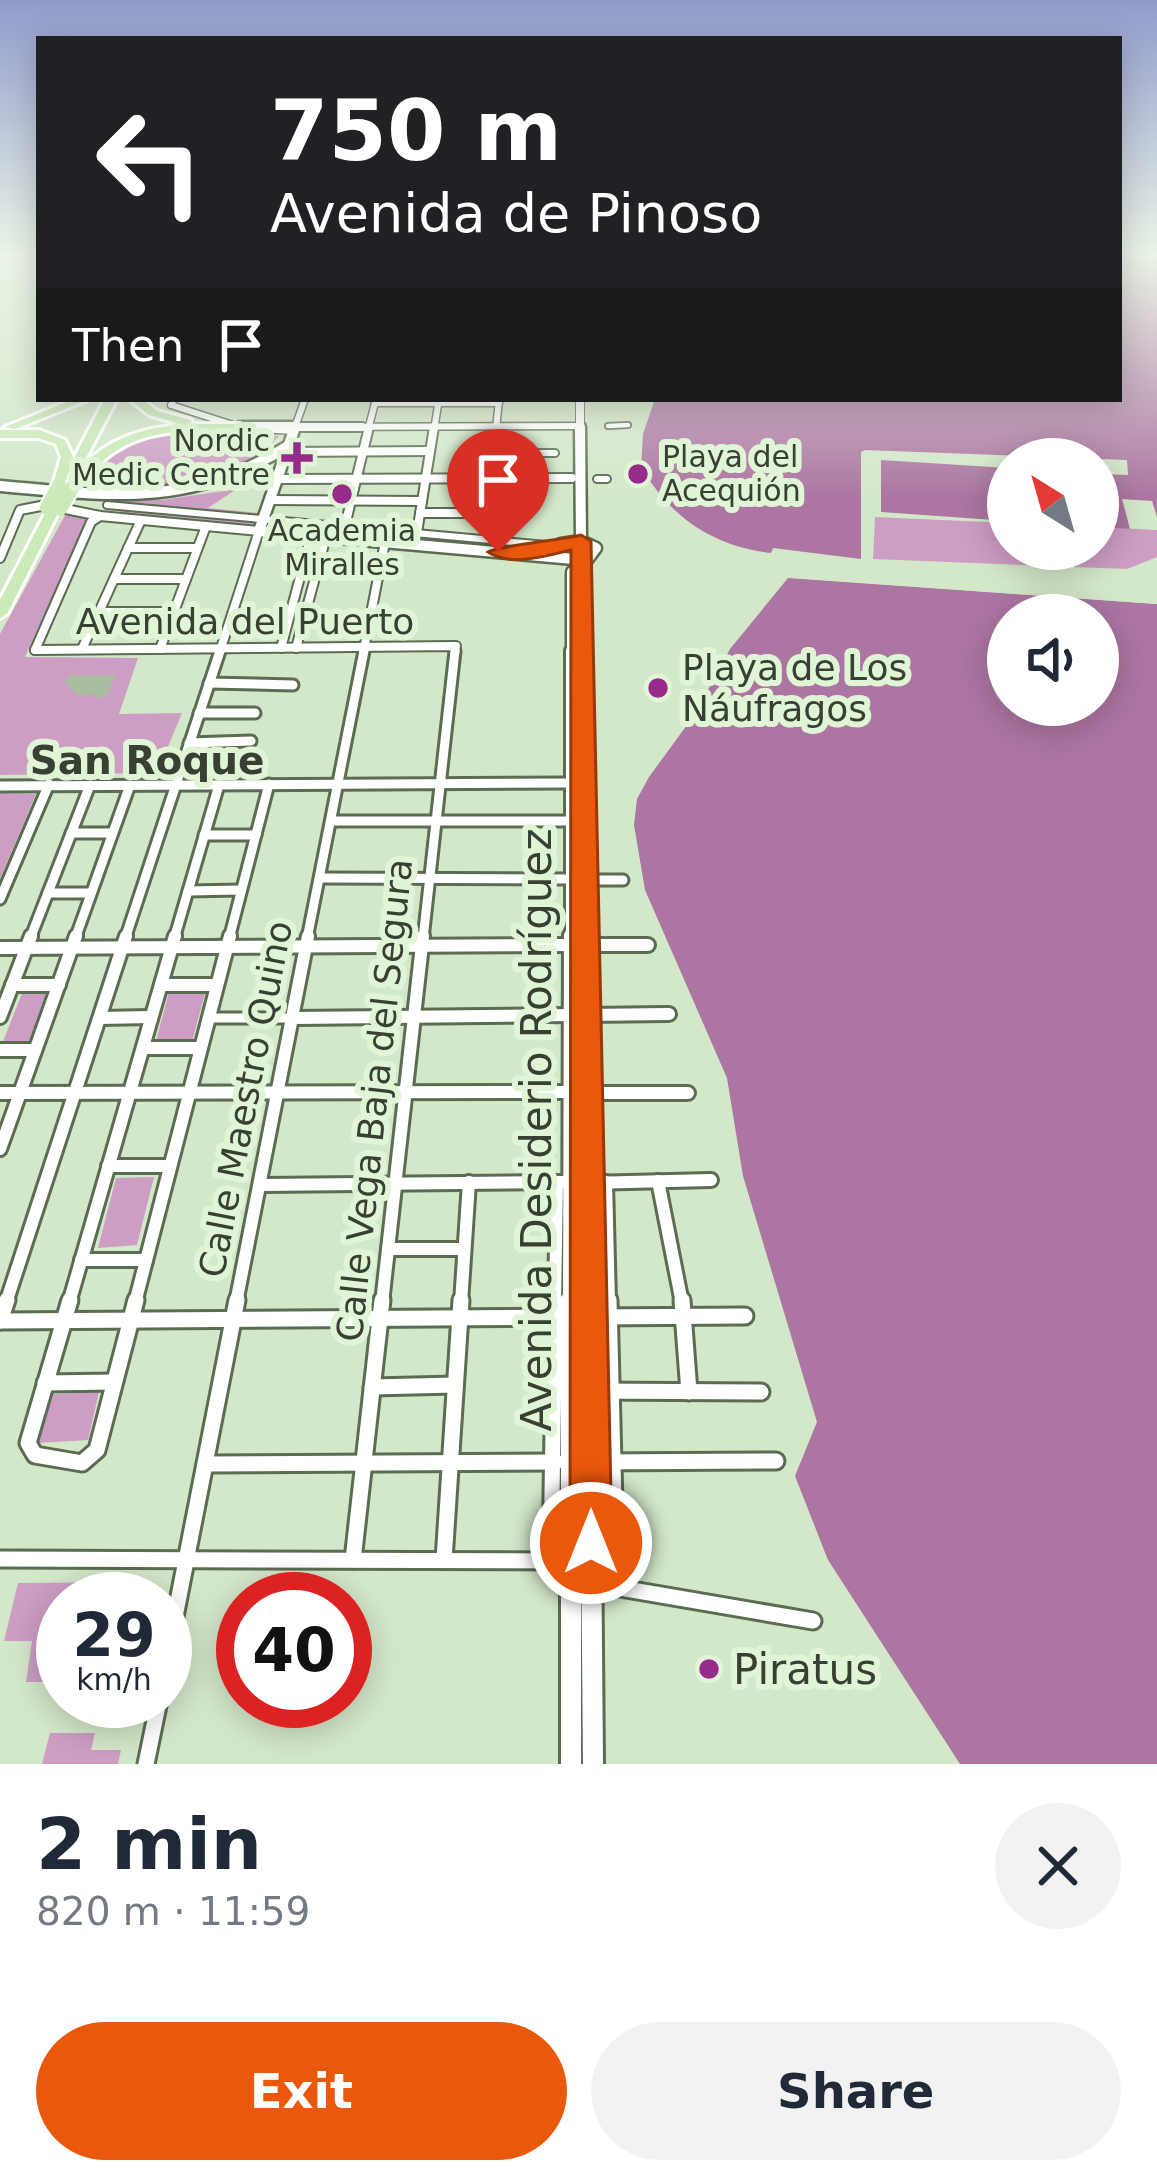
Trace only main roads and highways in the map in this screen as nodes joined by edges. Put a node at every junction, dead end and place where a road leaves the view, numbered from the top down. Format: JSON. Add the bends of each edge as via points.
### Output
{"nodes":[{"id":1,"x":78,"y":402,"type":"edge"},
{"id":2,"x":109,"y":402,"type":"edge"},
{"id":3,"x":141,"y":402,"type":"edge"},
{"id":4,"x":0,"y":432,"type":"edge"},
{"id":5,"x":66,"y":485,"type":"junction"},
{"id":6,"x":54,"y":509,"type":"junction"},
{"id":7,"x":17,"y":580,"type":"junction"},
{"id":8,"x":0,"y":614,"type":"edge"}],
"edges":[{"from":1,"to":4,"type":"highway"},
{"from":2,"to":5,"type":"highway"},
{"from":3,"to":5,"type":"highway","via":[[170,418],[240,427],[133,435],[104,449]]},
{"from":4,"to":5,"type":"highway","via":[[64,445]]},
{"from":5,"to":6,"type":"highway","bridge":true},
{"from":6,"to":7,"type":"highway"},
{"from":6,"to":7,"type":"highway"},
{"from":7,"to":8,"type":"highway"}]}
